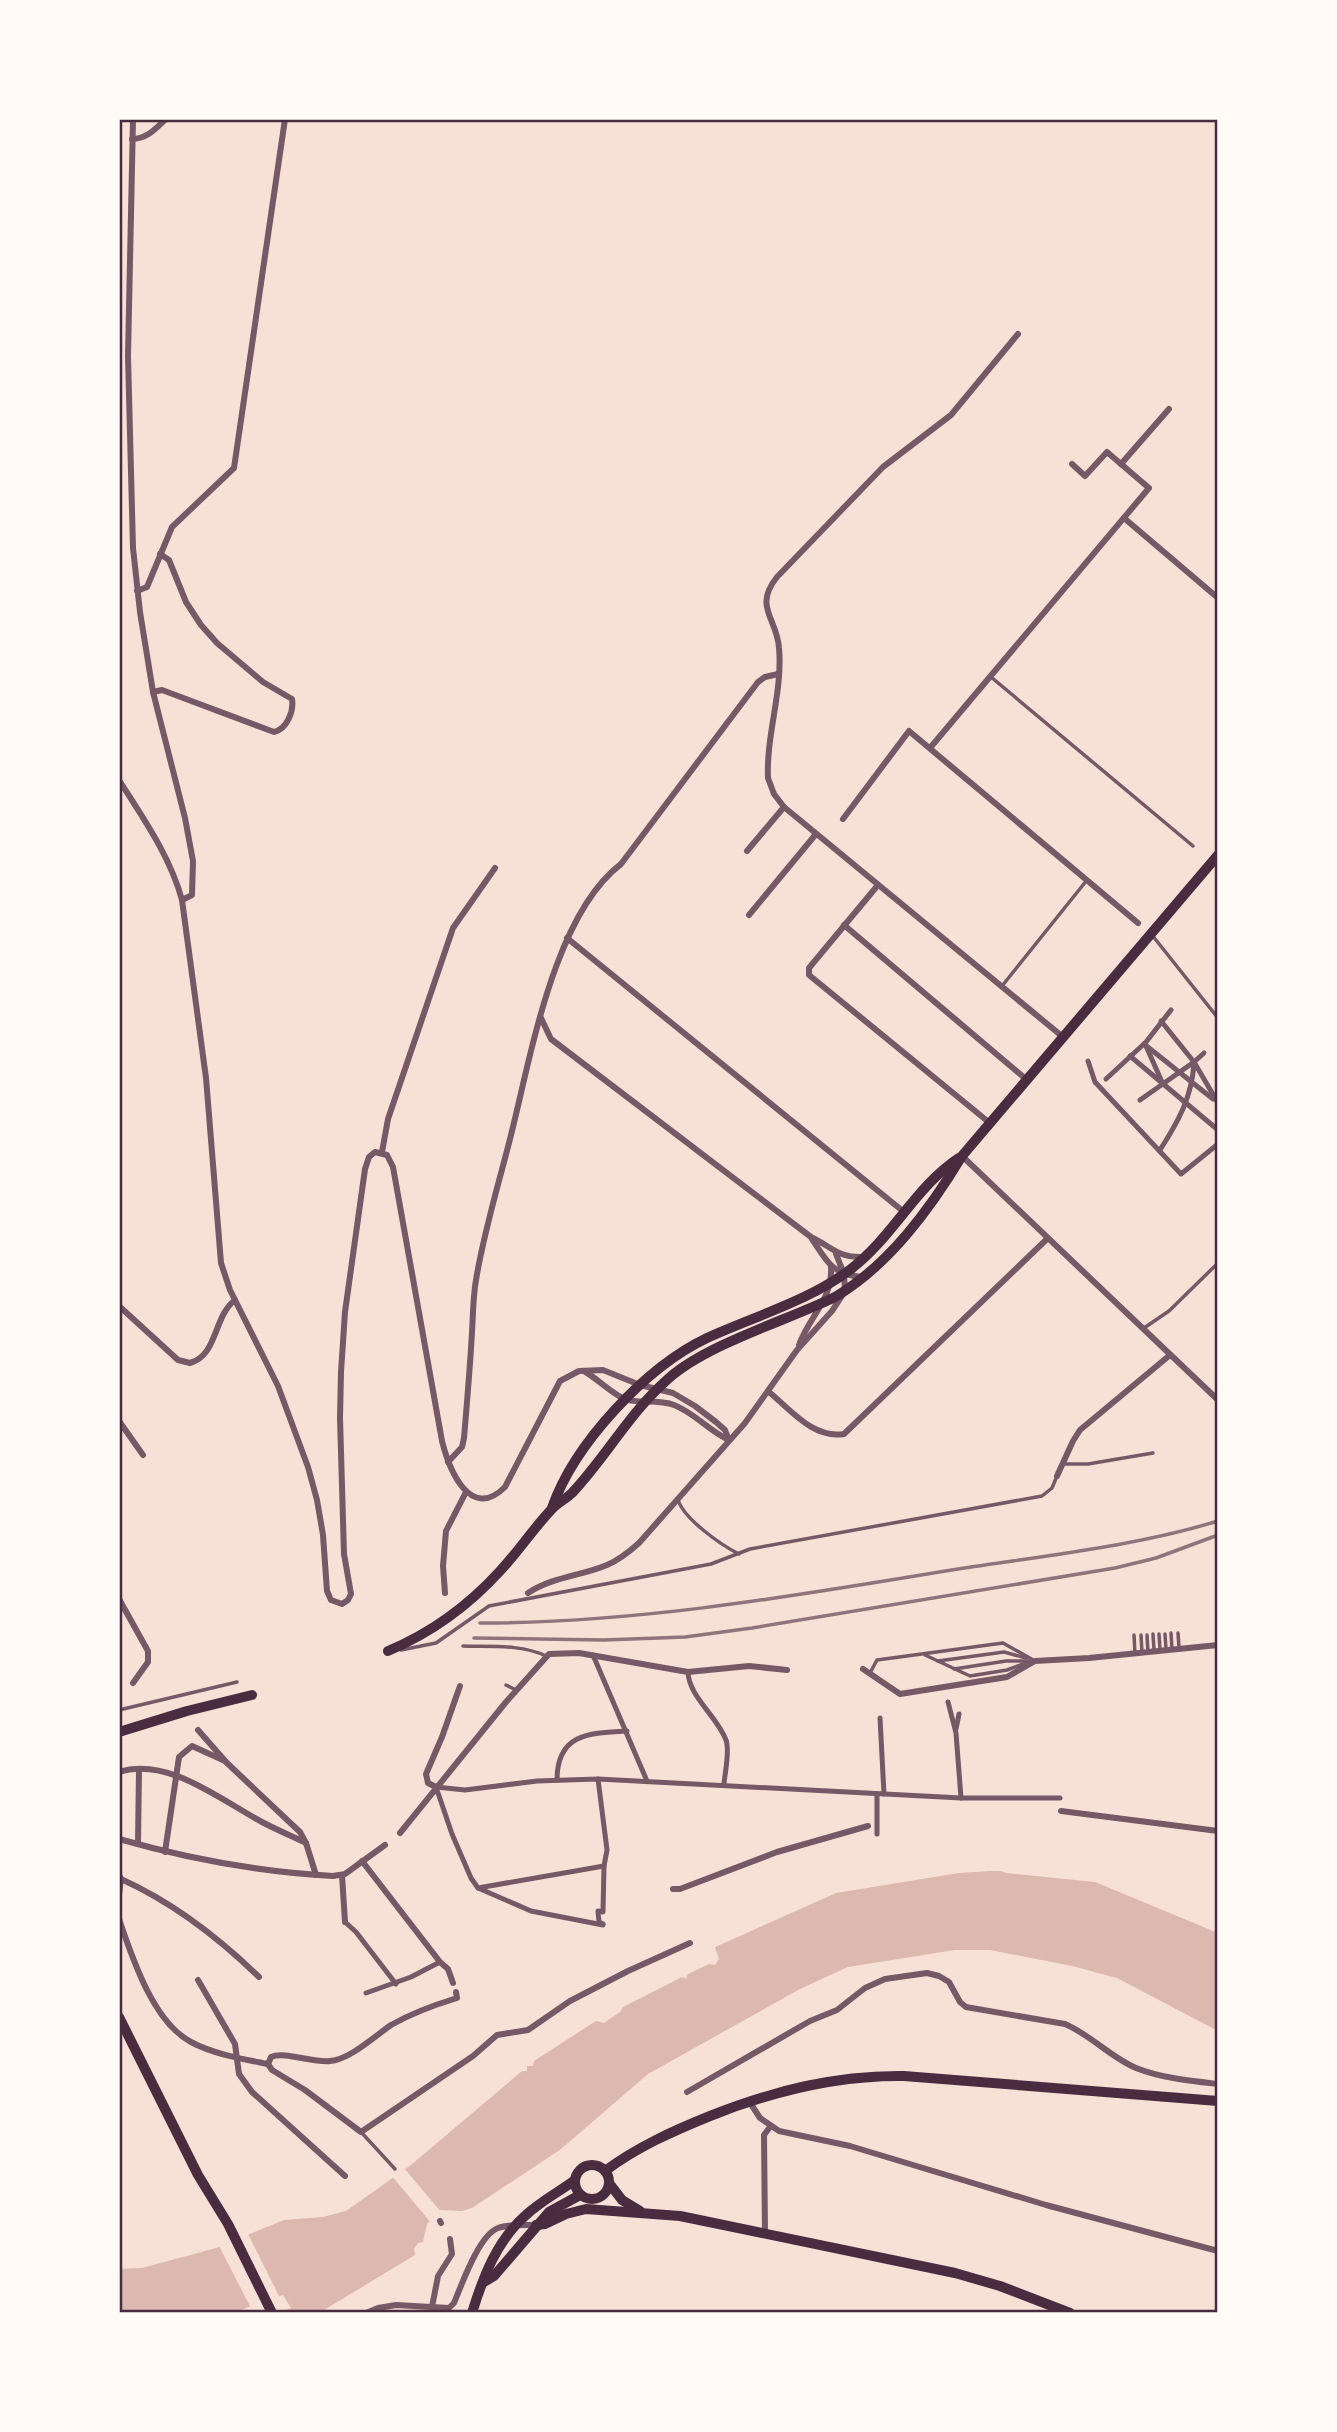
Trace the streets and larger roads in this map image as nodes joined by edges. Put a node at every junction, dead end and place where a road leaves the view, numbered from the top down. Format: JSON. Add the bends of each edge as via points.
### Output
{"nodes":[{"id":1,"x":133,"y":119,"type":"edge"},
{"id":2,"x":166,"y":119,"type":"edge"},
{"id":3,"x":285,"y":119,"type":"edge"},
{"id":4,"x":132,"y":139,"type":"junction"},
{"id":5,"x":1018,"y":334,"type":"dead end"},
{"id":6,"x":1169,"y":409,"type":"dead end"},
{"id":7,"x":129,"y":419,"type":"junction"},
{"id":8,"x":119,"y":420,"type":"edge"},
{"id":9,"x":1072,"y":464,"type":"dead end"},
{"id":10,"x":1121,"y":464,"type":"junction"},
{"id":11,"x":1124,"y":518,"type":"junction"},
{"id":12,"x":160,"y":554,"type":"junction"},
{"id":13,"x":137,"y":591,"type":"junction"},
{"id":14,"x":1218,"y":598,"type":"edge"},
{"id":15,"x":778,"y":674,"type":"junction"},
{"id":16,"x":153,"y":692,"type":"junction"},
{"id":17,"x":930,"y":748,"type":"junction"},
{"id":18,"x":119,"y":780,"type":"edge"},
{"id":19,"x":784,"y":807,"type":"junction"},
{"id":20,"x":843,"y":819,"type":"dead end"},
{"id":21,"x":816,"y":834,"type":"junction"},
{"id":22,"x":747,"y":851,"type":"dead end"},
{"id":23,"x":1218,"y":855,"type":"edge"},
{"id":24,"x":495,"y":868,"type":"dead end"},
{"id":25,"x":878,"y":885,"type":"junction"},
{"id":26,"x":182,"y":900,"type":"junction"},
{"id":27,"x":749,"y":915,"type":"dead end"},
{"id":28,"x":1138,"y":923,"type":"dead end"},
{"id":29,"x":844,"y":925,"type":"junction"},
{"id":30,"x":567,"y":938,"type":"junction"},
{"id":31,"x":1171,"y":1010,"type":"dead end"},
{"id":32,"x":541,"y":1018,"type":"junction"},
{"id":33,"x":1161,"y":1021,"type":"junction"},
{"id":34,"x":1063,"y":1037,"type":"junction"},
{"id":35,"x":551,"y":1039,"type":"junction"},
{"id":36,"x":535,"y":1040,"type":"junction"},
{"id":37,"x":1144,"y":1044,"type":"junction"},
{"id":38,"x":1204,"y":1052,"type":"dead end"},
{"id":39,"x":1130,"y":1056,"type":"junction"},
{"id":40,"x":1088,"y":1062,"type":"dead end"},
{"id":41,"x":1194,"y":1062,"type":"junction"},
{"id":42,"x":1179,"y":1072,"type":"junction"},
{"id":43,"x":1106,"y":1079,"type":"dead end"},
{"id":44,"x":1027,"y":1080,"type":"junction"},
{"id":45,"x":1193,"y":1083,"type":"junction"},
{"id":46,"x":1163,"y":1084,"type":"junction"},
{"id":47,"x":1140,"y":1100,"type":"dead end"},
{"id":48,"x":1217,"y":1101,"type":"edge"},
{"id":49,"x":1187,"y":1104,"type":"junction"},
{"id":50,"x":991,"y":1124,"type":"junction"},
{"id":51,"x":1218,"y":1130,"type":"edge"},
{"id":52,"x":1218,"y":1144,"type":"edge"},
{"id":53,"x":1160,"y":1150,"type":"junction"},
{"id":54,"x":382,"y":1152,"type":"junction"},
{"id":55,"x":962,"y":1156,"type":"junction"},
{"id":56,"x":904,"y":1212,"type":"junction"},
{"id":57,"x":811,"y":1237,"type":"junction"},
{"id":58,"x":1047,"y":1239,"type":"junction"},
{"id":59,"x":836,"y":1254,"type":"junction"},
{"id":60,"x":865,"y":1257,"type":"junction"},
{"id":61,"x":831,"y":1267,"type":"junction"},
{"id":62,"x":844,"y":1274,"type":"junction"},
{"id":63,"x":864,"y":1278,"type":"junction"},
{"id":64,"x":831,"y":1282,"type":"junction"},
{"id":65,"x":845,"y":1290,"type":"junction"},
{"id":66,"x":235,"y":1300,"type":"junction"},
{"id":67,"x":824,"y":1302,"type":"junction"},
{"id":68,"x":119,"y":1307,"type":"edge"},
{"id":69,"x":797,"y":1350,"type":"junction"},
{"id":70,"x":1170,"y":1355,"type":"junction"},
{"id":71,"x":584,"y":1371,"type":"junction"},
{"id":72,"x":640,"y":1385,"type":"junction"},
{"id":73,"x":657,"y":1388,"type":"junction"},
{"id":74,"x":769,"y":1392,"type":"junction"},
{"id":75,"x":625,"y":1399,"type":"junction"},
{"id":76,"x":646,"y":1400,"type":"junction"},
{"id":77,"x":1218,"y":1400,"type":"edge"},
{"id":78,"x":119,"y":1421,"type":"edge"},
{"id":79,"x":729,"y":1440,"type":"junction"},
{"id":80,"x":142,"y":1455,"type":"dead end"},
{"id":81,"x":448,"y":1462,"type":"junction"},
{"id":82,"x":1056,"y":1476,"type":"road end"},
{"id":83,"x":466,"y":1492,"type":"junction"},
{"id":84,"x":552,"y":1508,"type":"junction"},
{"id":85,"x":445,"y":1593,"type":"dead end"},
{"id":86,"x":528,"y":1593,"type":"dead end"},
{"id":87,"x":119,"y":1599,"type":"edge"},
{"id":88,"x":1218,"y":1647,"type":"edge"},
{"id":89,"x":388,"y":1651,"type":"road end"},
{"id":90,"x":593,"y":1655,"type":"junction"},
{"id":91,"x":787,"y":1670,"type":"dead end"},
{"id":92,"x":867,"y":1671,"type":"road end"},
{"id":93,"x":688,"y":1672,"type":"junction"},
{"id":94,"x":133,"y":1683,"type":"dead end"},
{"id":95,"x":460,"y":1686,"type":"dead end"},
{"id":96,"x":252,"y":1695,"type":"dead end"},
{"id":97,"x":948,"y":1702,"type":"dead end"},
{"id":98,"x":959,"y":1714,"type":"dead end"},
{"id":99,"x":880,"y":1718,"type":"dead end"},
{"id":100,"x":198,"y":1730,"type":"dead end"},
{"id":101,"x":627,"y":1731,"type":"junction"},
{"id":102,"x":119,"y":1732,"type":"edge"},
{"id":103,"x":956,"y":1733,"type":"junction"},
{"id":104,"x":227,"y":1763,"type":"junction"},
{"id":105,"x":139,"y":1769,"type":"junction"},
{"id":106,"x":119,"y":1772,"type":"edge"},
{"id":107,"x":176,"y":1774,"type":"junction"},
{"id":108,"x":598,"y":1779,"type":"junction"},
{"id":109,"x":557,"y":1780,"type":"junction"},
{"id":110,"x":647,"y":1781,"type":"junction"},
{"id":111,"x":724,"y":1784,"type":"junction"},
{"id":112,"x":436,"y":1787,"type":"junction"},
{"id":113,"x":881,"y":1794,"type":"junction"},
{"id":114,"x":961,"y":1798,"type":"junction"},
{"id":115,"x":1060,"y":1798,"type":"dead end"},
{"id":116,"x":1061,"y":1811,"type":"dead end"},
{"id":117,"x":877,"y":1814,"type":"junction"},
{"id":118,"x":867,"y":1816,"type":"dead end"},
{"id":119,"x":868,"y":1826,"type":"dead end"},
{"id":120,"x":1218,"y":1830,"type":"edge"},
{"id":121,"x":400,"y":1833,"type":"dead end"},
{"id":122,"x":877,"y":1834,"type":"dead end"},
{"id":123,"x":119,"y":1839,"type":"edge"},
{"id":124,"x":306,"y":1843,"type":"junction"},
{"id":125,"x":138,"y":1844,"type":"junction"},
{"id":126,"x":385,"y":1844,"type":"dead end"},
{"id":127,"x":165,"y":1852,"type":"junction"},
{"id":128,"x":362,"y":1861,"type":"junction"},
{"id":129,"x":604,"y":1863,"type":"junction"},
{"id":130,"x":316,"y":1875,"type":"junction"},
{"id":131,"x":342,"y":1875,"type":"junction"},
{"id":132,"x":120,"y":1877,"type":"edge"},
{"id":133,"x":478,"y":1888,"type":"junction"},
{"id":134,"x":673,"y":1889,"type":"dead end"},
{"id":135,"x":119,"y":1895,"type":"edge"},
{"id":136,"x":119,"y":1919,"type":"edge"},
{"id":137,"x":345,"y":1922,"type":"joint"},
{"id":138,"x":690,"y":1943,"type":"dead end"},
{"id":139,"x":440,"y":1962,"type":"junction"},
{"id":140,"x":259,"y":1977,"type":"dead end"},
{"id":141,"x":198,"y":1980,"type":"dead end"},
{"id":142,"x":453,"y":1983,"type":"dead end"},
{"id":143,"x":396,"y":1984,"type":"junction"},
{"id":144,"x":456,"y":1992,"type":"dead end"},
{"id":145,"x":366,"y":1993,"type":"dead end"},
{"id":146,"x":121,"y":2022,"type":"edge"},
{"id":147,"x":237,"y":2056,"type":"junction"},
{"id":148,"x":268,"y":2064,"type":"junction"},
{"id":149,"x":1218,"y":2084,"type":"edge"},
{"id":150,"x":688,"y":2092,"type":"dead end"},
{"id":151,"x":749,"y":2101,"type":"junction"},
{"id":152,"x":1218,"y":2101,"type":"edge"},
{"id":153,"x":770,"y":2127,"type":"junction"},
{"id":154,"x":605,"y":2171,"type":"junction"},
{"id":155,"x":345,"y":2176,"type":"dead end"},
{"id":156,"x":575,"y":2180,"type":"junction"},
{"id":157,"x":609,"y":2183,"type":"junction"},
{"id":158,"x":580,"y":2195,"type":"junction"},
{"id":159,"x":595,"y":2199,"type":"junction"},
{"id":160,"x":605,"y":2209,"type":"junction"},
{"id":161,"x":640,"y":2211,"type":"junction"},
{"id":162,"x":515,"y":2225,"type":"junction"},
{"id":163,"x":536,"y":2225,"type":"junction"},
{"id":164,"x":765,"y":2233,"type":"junction"},
{"id":165,"x":450,"y":2239,"type":"dead end"},
{"id":166,"x":1218,"y":2251,"type":"edge"},
{"id":167,"x":484,"y":2282,"type":"junction"},
{"id":168,"x":432,"y":2307,"type":"junction"},
{"id":169,"x":272,"y":2313,"type":"edge"},
{"id":170,"x":366,"y":2313,"type":"edge"},
{"id":171,"x":472,"y":2313,"type":"edge"},
{"id":172,"x":1070,"y":2313,"type":"edge"}],
"edges":[{"from":1,"to":4,"type":"street"},
{"from":2,"to":4,"type":"street","via":[[153,132]]},
{"from":3,"to":12,"type":"street","via":[[234,468],[172,527]]},
{"from":4,"to":7,"type":"street"},
{"from":5,"to":15,"type":"street","via":[[951,415],[883,467],[774,581],[765,603],[779,645]]},
{"from":6,"to":10,"type":"street"},
{"from":7,"to":8,"type":"street"},
{"from":7,"to":13,"type":"street"},
{"from":9,"to":10,"type":"street","via":[[1085,476],[1107,452]]},
{"from":10,"to":11,"type":"street","via":[[1149,488]]},
{"from":11,"to":14,"type":"street"},
{"from":11,"to":17,"type":"street"},
{"from":12,"to":13,"type":"street","via":[[147,587]]},
{"from":12,"to":16,"type":"street","via":[[169,559],[186,602],[217,643],[294,704],[284,727],[274,732],[162,691]]},
{"from":13,"to":16,"type":"street"},
{"from":15,"to":19,"type":"street","via":[[768,772],[771,790]]},
{"from":15,"to":30,"type":"street","via":[[758,682],[621,864],[606,877]]},
{"from":16,"to":26,"type":"street","via":[[193,861],[192,895]]},
{"from":17,"to":20,"type":"street","via":[[909,731]]},
{"from":17,"to":28,"type":"street"},
{"from":18,"to":26,"type":"street","via":[[155,836]]},
{"from":19,"to":21,"type":"street"},
{"from":19,"to":22,"type":"street"},
{"from":21,"to":25,"type":"street"},
{"from":21,"to":27,"type":"street"},
{"from":23,"to":34,"type":"main road"},
{"from":24,"to":54,"type":"street","via":[[453,928],[388,1119]]},
{"from":25,"to":29,"type":"street"},
{"from":25,"to":34,"type":"street"},
{"from":26,"to":66,"type":"street","via":[[206,1077],[221,1262]]},
{"from":29,"to":44,"type":"street"},
{"from":29,"to":50,"type":"street","via":[[809,968],[811,978]]},
{"from":30,"to":32,"type":"street"},
{"from":30,"to":56,"type":"street"},
{"from":31,"to":33,"type":"street"},
{"from":32,"to":35,"type":"street"},
{"from":32,"to":36,"type":"street"},
{"from":33,"to":37,"type":"street"},
{"from":33,"to":41,"type":"street"},
{"from":34,"to":44,"type":"main road"},
{"from":35,"to":36,"type":"street"},
{"from":35,"to":57,"type":"street"},
{"from":36,"to":81,"type":"street","via":[[477,1276],[464,1443]]},
{"from":37,"to":39,"type":"street"},
{"from":37,"to":42,"type":"street"},
{"from":37,"to":46,"type":"street"},
{"from":38,"to":41,"type":"street"},
{"from":39,"to":43,"type":"street"},
{"from":39,"to":46,"type":"street"},
{"from":40,"to":53,"type":"street","via":[[1095,1082]]},
{"from":41,"to":42,"type":"street"},
{"from":41,"to":45,"type":"street"},
{"from":41,"to":48,"type":"street"},
{"from":42,"to":45,"type":"street"},
{"from":42,"to":46,"type":"street"},
{"from":44,"to":50,"type":"main road"},
{"from":45,"to":48,"type":"street"},
{"from":45,"to":49,"type":"street"},
{"from":46,"to":47,"type":"street"},
{"from":46,"to":49,"type":"street"},
{"from":49,"to":51,"type":"street"},
{"from":49,"to":53,"type":"street"},
{"from":50,"to":55,"type":"main road"},
{"from":52,"to":53,"type":"street","via":[[1181,1174]]},
{"from":54,"to":66,"type":"street","via":[[372,1154],[366,1163],[343,1338],[340,1432],[344,1554],[351,1594],[345,1603],[337,1604],[329,1597],[323,1535],[308,1467],[273,1376]]},
{"from":54,"to":81,"type":"street","via":[[393,1167]]},
{"from":55,"to":56,"type":"main road","via":[[935,1175]]},
{"from":55,"to":58,"type":"street"},
{"from":55,"to":63,"type":"main road","via":[[909,1230]]},
{"from":56,"to":60,"type":"main road"},
{"from":57,"to":59,"type":"street"},
{"from":57,"to":61,"type":"street"},
{"from":58,"to":70,"type":"street"},
{"from":58,"to":74,"type":"street","via":[[844,1434],[811,1428]]},
{"from":59,"to":60,"type":"street"},
{"from":59,"to":62,"type":"street"},
{"from":60,"to":62,"type":"main road"},
{"from":61,"to":62,"type":"street"},
{"from":61,"to":64,"type":"street"},
{"from":62,"to":63,"type":"street"},
{"from":62,"to":64,"type":"main road"},
{"from":62,"to":65,"type":"street"},
{"from":63,"to":65,"type":"main road"},
{"from":64,"to":67,"type":"street"},
{"from":64,"to":72,"type":"main road","via":[[700,1341]]},
{"from":65,"to":67,"type":"main road"},
{"from":65,"to":69,"type":"street"},
{"from":66,"to":68,"type":"street","via":[[223,1312],[204,1355],[190,1363],[178,1360]]},
{"from":67,"to":69,"type":"street"},
{"from":67,"to":73,"type":"main road","via":[[707,1354]]},
{"from":69,"to":74,"type":"street"},
{"from":70,"to":77,"type":"street"},
{"from":70,"to":82,"type":"street","via":[[1080,1430]]},
{"from":71,"to":72,"type":"street","via":[[613,1373]]},
{"from":71,"to":75,"type":"street"},
{"from":71,"to":83,"type":"street","via":[[561,1381],[501,1491],[483,1498]]},
{"from":72,"to":73,"type":"street"},
{"from":72,"to":75,"type":"main road"},
{"from":72,"to":76,"type":"street"},
{"from":73,"to":76,"type":"main road"},
{"from":73,"to":79,"type":"street","via":[[695,1406],[725,1430]]},
{"from":74,"to":79,"type":"street"},
{"from":75,"to":76,"type":"street"},
{"from":75,"to":84,"type":"main road","via":[[560,1485]]},
{"from":76,"to":79,"type":"street","via":[[680,1408]]},
{"from":76,"to":84,"type":"main road","via":[[571,1493]]},
{"from":78,"to":80,"type":"street"},
{"from":79,"to":86,"type":"street","via":[[626,1554],[603,1567]]},
{"from":81,"to":83,"type":"street"},
{"from":83,"to":85,"type":"street","via":[[446,1531]]},
{"from":84,"to":89,"type":"main road","via":[[469,1601],[424,1633]]},
{"from":87,"to":94,"type":"street","via":[[148,1651],[148,1662]]},
{"from":88,"to":92,"type":"street","via":[[1035,1661],[1007,1677],[900,1694]]},
{"from":90,"to":93,"type":"street"},
{"from":90,"to":101,"type":"street"},
{"from":90,"to":112,"type":"street","via":[[557,1652],[546,1656]]},
{"from":91,"to":93,"type":"street","via":[[748,1666]]},
{"from":93,"to":111,"type":"street","via":[[689,1683],[727,1741]]},
{"from":95,"to":112,"type":"street","via":[[426,1774],[428,1783]]},
{"from":96,"to":102,"type":"main road"},
{"from":97,"to":103,"type":"street"},
{"from":98,"to":103,"type":"street"},
{"from":99,"to":113,"type":"street"},
{"from":100,"to":104,"type":"street"},
{"from":101,"to":109,"type":"street","via":[[594,1732],[571,1742],[561,1751]]},
{"from":101,"to":110,"type":"street"},
{"from":103,"to":114,"type":"street"},
{"from":104,"to":107,"type":"street","via":[[192,1746],[179,1757]]},
{"from":104,"to":124,"type":"street","via":[[291,1821]]},
{"from":105,"to":106,"type":"street"},
{"from":105,"to":107,"type":"street"},
{"from":105,"to":125,"type":"street"},
{"from":107,"to":124,"type":"street"},
{"from":107,"to":127,"type":"street"},
{"from":108,"to":109,"type":"street"},
{"from":108,"to":110,"type":"street"},
{"from":108,"to":129,"type":"street","via":[[607,1850]]},
{"from":109,"to":112,"type":"street","via":[[466,1790]]},
{"from":110,"to":111,"type":"street"},
{"from":111,"to":113,"type":"street"},
{"from":112,"to":121,"type":"street"},
{"from":112,"to":133,"type":"street"},
{"from":113,"to":114,"type":"street"},
{"from":113,"to":117,"type":"street"},
{"from":114,"to":115,"type":"street"},
{"from":116,"to":120,"type":"street"},
{"from":117,"to":118,"type":"street"},
{"from":117,"to":122,"type":"street"},
{"from":119,"to":134,"type":"street"},
{"from":123,"to":125,"type":"street"},
{"from":124,"to":130,"type":"street"},
{"from":125,"to":127,"type":"street"},
{"from":126,"to":128,"type":"street"},
{"from":127,"to":130,"type":"street"},
{"from":128,"to":131,"type":"street"},
{"from":128,"to":139,"type":"street"},
{"from":129,"to":133,"type":"street"},
{"from":129,"to":133,"type":"street","via":[[603,1913],[598,1911],[603,1924],[531,1911]]},
{"from":130,"to":131,"type":"street"},
{"from":131,"to":137,"type":"street"},
{"from":132,"to":135,"type":"street"},
{"from":132,"to":140,"type":"street","via":[[233,1951]]},
{"from":136,"to":147,"type":"street","via":[[141,1977],[171,2025],[190,2041]]},
{"from":137,"to":143,"type":"street"},
{"from":138,"to":148,"type":"street","via":[[570,2001],[528,2031],[497,2035],[361,2132]]},
{"from":139,"to":142,"type":"street"},
{"from":139,"to":143,"type":"street"},
{"from":141,"to":147,"type":"street","via":[[235,2044]]},
{"from":143,"to":145,"type":"street"},
{"from":144,"to":148,"type":"street","via":[[457,1998],[412,2014],[332,2062],[277,2054]]},
{"from":146,"to":169,"type":"main road"},
{"from":147,"to":148,"type":"street"},
{"from":147,"to":155,"type":"street","via":[[239,2074],[252,2092]]},
{"from":149,"to":150,"type":"street","via":[[1136,2068],[1065,2024],[967,2007],[949,1982],[927,1973],[874,1983],[837,2010]]},
{"from":151,"to":152,"type":"main road","via":[[800,2086],[879,2075]]},
{"from":151,"to":153,"type":"street"},
{"from":151,"to":154,"type":"main road","via":[[668,2133]]},
{"from":153,"to":164,"type":"street","via":[[764,2135]]},
{"from":153,"to":166,"type":"street"},
{"from":154,"to":156,"type":"main road","via":[[587,2165]]},
{"from":154,"to":157,"type":"main road"},
{"from":156,"to":158,"type":"main road"},
{"from":156,"to":162,"type":"main road"},
{"from":157,"to":159,"type":"main road"},
{"from":157,"to":161,"type":"main road","via":[[622,2200]]},
{"from":158,"to":159,"type":"main road"},
{"from":158,"to":163,"type":"main road","via":[[560,2204]]},
{"from":159,"to":160,"type":"main road"},
{"from":160,"to":161,"type":"main road"},
{"from":160,"to":163,"type":"main road","via":[[576,2211]]},
{"from":161,"to":164,"type":"main road"},
{"from":162,"to":163,"type":"street"},
{"from":162,"to":167,"type":"main road","via":[[485,2270]]},
{"from":162,"to":168,"type":"street","via":[[498,2227],[487,2236],[452,2305]]},
{"from":163,"to":167,"type":"main road"},
{"from":164,"to":172,"type":"main road","via":[[967,2276]]},
{"from":165,"to":168,"type":"street","via":[[452,2254],[438,2276]]},
{"from":167,"to":171,"type":"main road"},
{"from":168,"to":170,"type":"street","via":[[396,2305]]}]}
